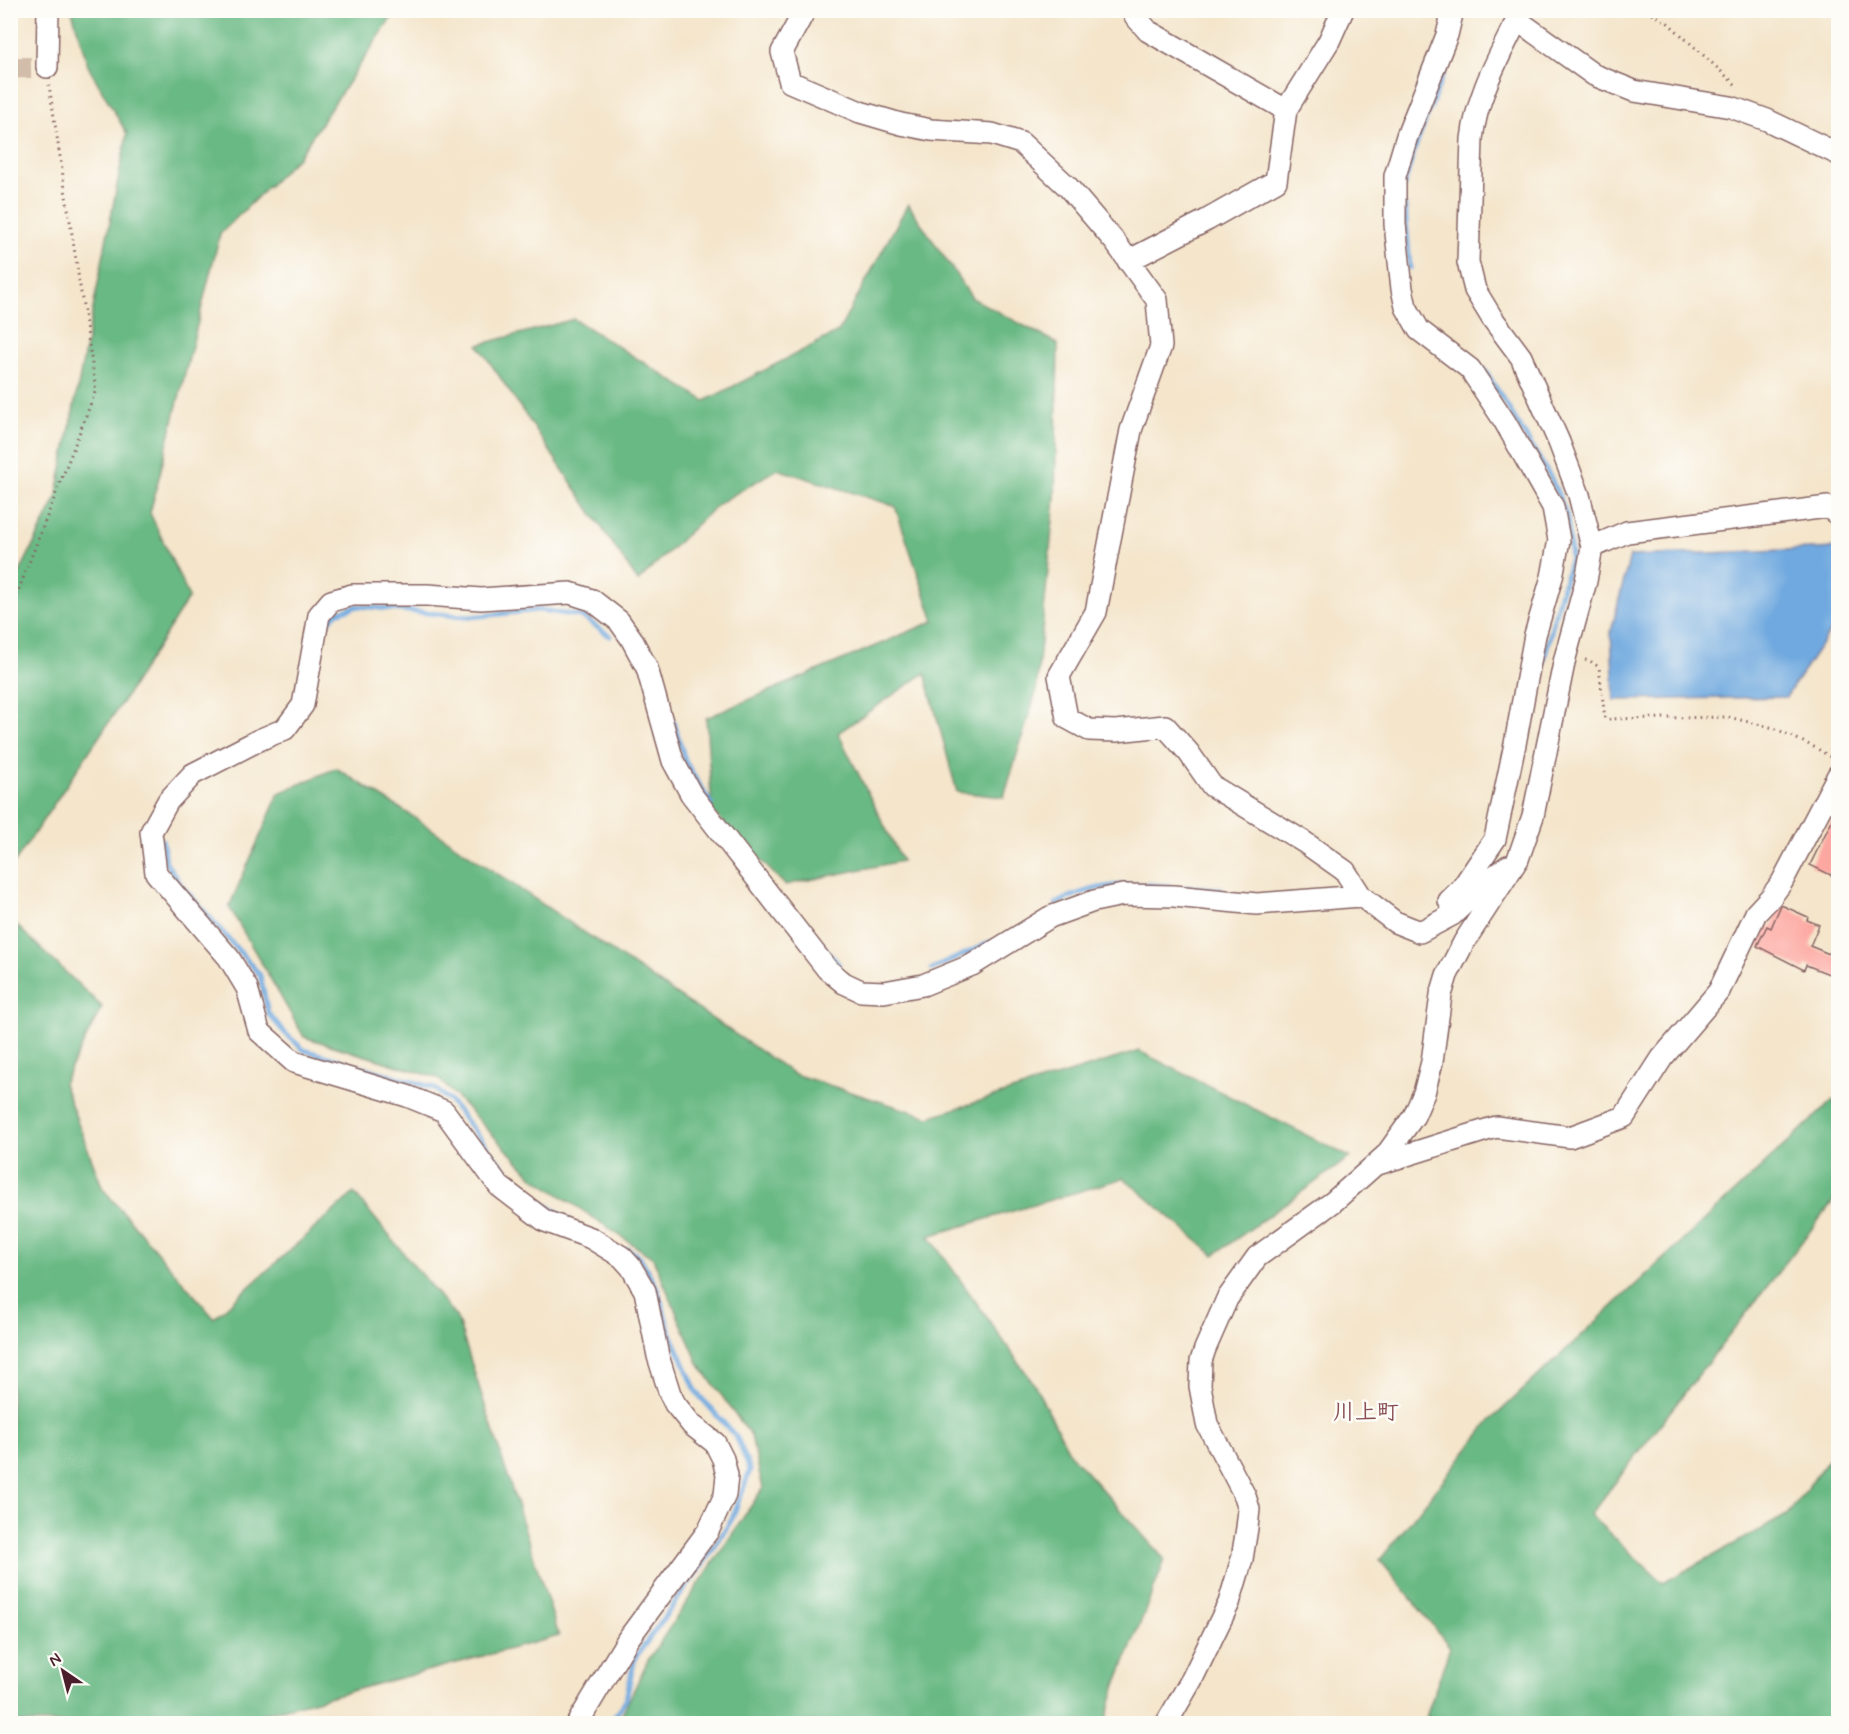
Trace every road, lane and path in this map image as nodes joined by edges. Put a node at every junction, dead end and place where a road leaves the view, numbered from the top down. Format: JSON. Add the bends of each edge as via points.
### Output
{"nodes":[{"id":1,"x":48,"y":10,"type":"edge"},
{"id":2,"x":806,"y":10,"type":"edge"},
{"id":3,"x":1135,"y":10,"type":"edge"},
{"id":4,"x":1343,"y":10,"type":"edge"},
{"id":5,"x":1453,"y":10,"type":"edge"},
{"id":6,"x":1647,"y":10,"type":"edge"},
{"id":7,"x":1518,"y":15,"type":"edge"},
{"id":8,"x":47,"y":67,"type":"joint"},
{"id":9,"x":1731,"y":108,"type":"junction"},
{"id":10,"x":1286,"y":110,"type":"junction"},
{"id":11,"x":1839,"y":154,"type":"edge"},
{"id":12,"x":1128,"y":261,"type":"junction"},
{"id":13,"x":1839,"y":515,"type":"edge"},
{"id":14,"x":1592,"y":547,"type":"junction"},
{"id":15,"x":10,"y":612,"type":"edge"},
{"id":16,"x":1565,"y":658,"type":"junction"},
{"id":17,"x":1839,"y":763,"type":"edge"},
{"id":18,"x":1839,"y":775,"type":"edge"},
{"id":19,"x":1518,"y":859,"type":"junction"},
{"id":20,"x":1361,"y":896,"type":"junction"},
{"id":21,"x":1420,"y":932,"type":"junction"},
{"id":22,"x":1374,"y":1165,"type":"junction"},
{"id":23,"x":577,"y":1724,"type":"edge"},
{"id":24,"x":1166,"y":1724,"type":"edge"}],
"edges":[{"from":1,"to":8,"type":"street"},
{"from":2,"to":12,"type":"street","via":[[782,52],[790,82],[860,112],[901,124],[992,134],[1021,143],[1068,188]]},
{"from":3,"to":10,"type":"street","via":[[1135,16],[1148,31],[1175,49]]},
{"from":4,"to":10,"type":"street","via":[[1329,41]]},
{"from":5,"to":21,"type":"street","via":[[1395,176],[1402,289],[1406,307],[1419,330],[1470,369],[1505,423],[1553,507],[1559,540],[1535,635],[1495,839],[1462,888]]},
{"from":6,"to":9,"type":"path","via":[[1668,23],[1736,85]]},
{"from":7,"to":9,"type":"street","via":[[1594,75],[1634,91]]},
{"from":7,"to":14,"type":"street","via":[[1482,93],[1474,122],[1468,262],[1475,290],[1521,357],[1550,422],[1579,495]]},
{"from":8,"to":15,"type":"path","via":[[96,390]]},
{"from":9,"to":11,"type":"street","via":[[1767,120]]},
{"from":10,"to":12,"type":"street","via":[[1276,181]]},
{"from":12,"to":20,"type":"street","via":[[1157,300],[1161,346],[1131,430],[1096,612],[1059,676],[1067,718],[1089,730],[1165,726],[1212,786],[1345,871]]},
{"from":13,"to":14,"type":"street","via":[[1828,507],[1627,532]]},
{"from":14,"to":16,"type":"street"},
{"from":16,"to":17,"type":"path","via":[[1590,661],[1599,667],[1605,719],[1728,717],[1774,728]]},
{"from":16,"to":19,"type":"street","via":[[1533,816]]},
{"from":18,"to":22,"type":"street","via":[[1782,882],[1756,913],[1719,991],[1662,1058],[1624,1117],[1570,1137],[1497,1127]]},
{"from":19,"to":21,"type":"street","via":[[1452,915]]},
{"from":19,"to":22,"type":"street","via":[[1447,975],[1429,1072],[1414,1116]]},
{"from":20,"to":21,"type":"street","via":[[1395,922]]},
{"from":20,"to":23,"type":"street","via":[[1257,904],[1123,895],[1050,917],[972,965],[923,985],[861,992],[827,969],[690,794],[673,761],[647,668],[619,621],[592,600],[570,593],[481,598],[352,595],[323,609],[303,705],[285,729],[193,774],[168,801],[151,832],[156,873],[230,958],[247,988],[259,1030],[294,1062],[444,1111],[499,1186],[545,1221],[591,1238],[622,1257],[645,1291],[670,1394],[692,1425],[715,1443],[727,1475],[725,1495],[708,1532],[628,1639]]},
{"from":22,"to":24,"type":"street","via":[[1327,1207],[1257,1257],[1227,1299],[1204,1349],[1200,1386],[1207,1424],[1249,1509],[1229,1603]]}]}
